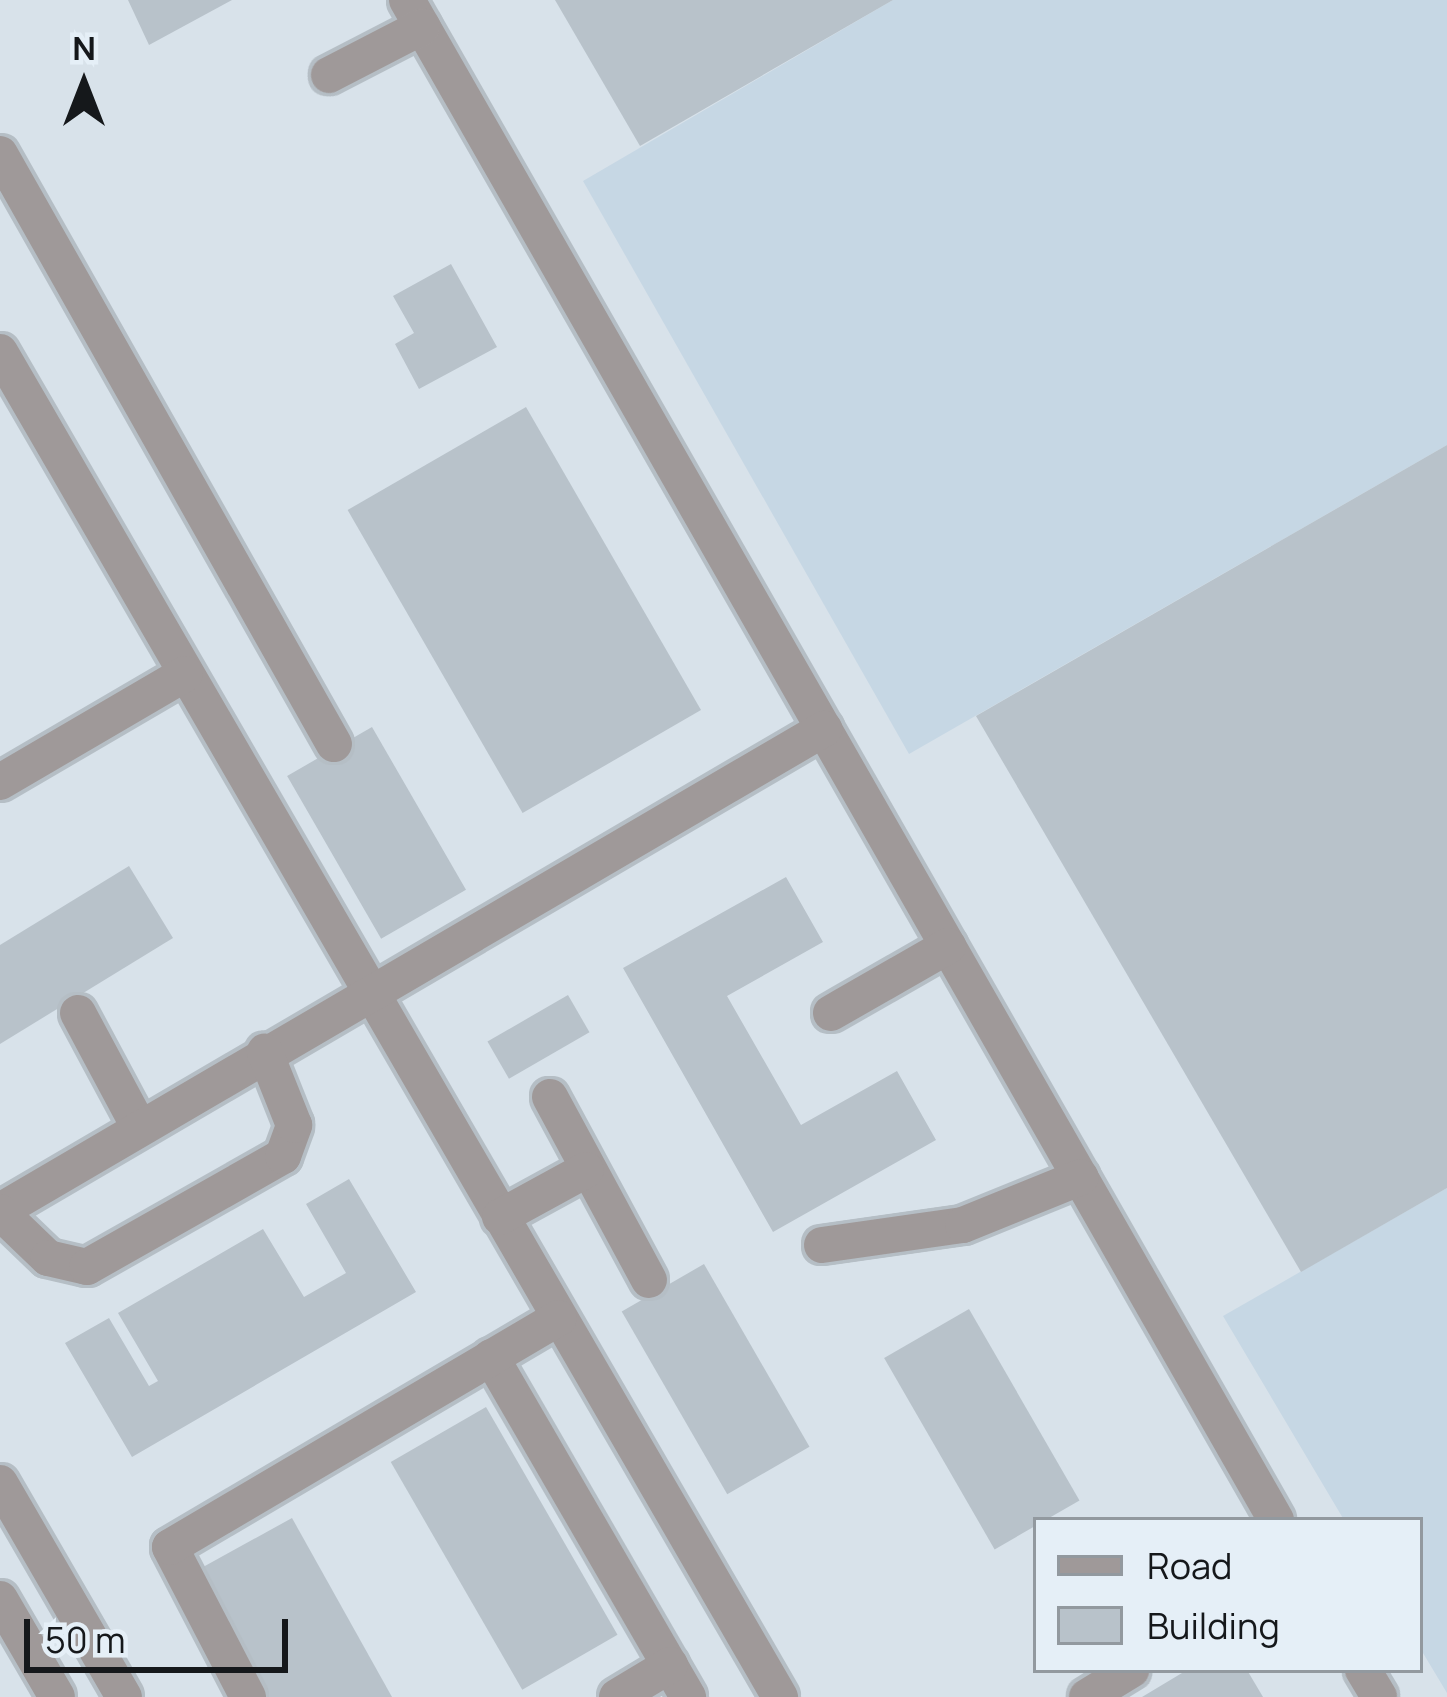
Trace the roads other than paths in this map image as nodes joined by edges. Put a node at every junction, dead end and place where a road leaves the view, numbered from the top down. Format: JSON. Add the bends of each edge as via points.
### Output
{"nodes":[{"id":1,"x":414,"y":14,"type":"edge"},
{"id":2,"x":329,"y":75,"type":"dead end"},
{"id":3,"x":0,"y":154,"type":"edge"},
{"id":4,"x":0,"y":352,"type":"edge"},
{"id":5,"x":14,"y":410,"type":"edge"},
{"id":6,"x":185,"y":674,"type":"junction"},
{"id":7,"x":824,"y":729,"type":"junction"},
{"id":8,"x":334,"y":744,"type":"dead end"},
{"id":9,"x":0,"y":782,"type":"edge"},
{"id":10,"x":948,"y":946,"type":"junction"},
{"id":11,"x":368,"y":991,"type":"junction"},
{"id":12,"x":78,"y":1013,"type":"dead end"},
{"id":13,"x":831,"y":1013,"type":"dead end"},
{"id":14,"x":265,"y":1052,"type":"junction"},
{"id":15,"x":550,"y":1097,"type":"dead end"},
{"id":16,"x":139,"y":1127,"type":"junction"},
{"id":17,"x":586,"y":1170,"type":"junction"},
{"id":18,"x":1081,"y":1178,"type":"junction"},
{"id":19,"x":0,"y":1212,"type":"edge"},
{"id":20,"x":500,"y":1217,"type":"junction"},
{"id":21,"x":822,"y":1245,"type":"dead end"},
{"id":22,"x":649,"y":1280,"type":"dead end"},
{"id":23,"x":559,"y":1318,"type":"junction"},
{"id":24,"x":491,"y":1357,"type":"junction"},
{"id":25,"x":0,"y":1483,"type":"edge"},
{"id":26,"x":1274,"y":1517,"type":"edge"},
{"id":27,"x":0,"y":1599,"type":"edge"},
{"id":28,"x":670,"y":1665,"type":"junction"},
{"id":29,"x":1126,"y":1673,"type":"edge"},
{"id":30,"x":57,"y":1697,"type":"edge"},
{"id":31,"x":124,"y":1697,"type":"edge"},
{"id":32,"x":248,"y":1697,"type":"edge"},
{"id":33,"x":616,"y":1697,"type":"edge"},
{"id":34,"x":688,"y":1697,"type":"edge"},
{"id":35,"x":780,"y":1697,"type":"edge"},
{"id":36,"x":1087,"y":1697,"type":"edge"}],
"edges":[{"from":1,"to":2,"type":"street"},
{"from":1,"to":7,"type":"street"},
{"from":3,"to":8,"type":"street"},
{"from":4,"to":5,"type":"street"},
{"from":5,"to":6,"type":"street"},
{"from":6,"to":9,"type":"street"},
{"from":6,"to":11,"type":"street"},
{"from":7,"to":10,"type":"street"},
{"from":7,"to":11,"type":"street"},
{"from":10,"to":13,"type":"street"},
{"from":10,"to":18,"type":"street"},
{"from":11,"to":14,"type":"street"},
{"from":11,"to":20,"type":"street"},
{"from":12,"to":16,"type":"street"},
{"from":14,"to":16,"type":"street"},
{"from":14,"to":19,"type":"street","via":[[294,1125],[283,1156],[87,1268],[48,1258]]},
{"from":15,"to":17,"type":"street"},
{"from":16,"to":19,"type":"street"},
{"from":17,"to":20,"type":"street"},
{"from":17,"to":22,"type":"street"},
{"from":18,"to":21,"type":"street","via":[[963,1225]]},
{"from":18,"to":26,"type":"street"},
{"from":20,"to":23,"type":"street"},
{"from":23,"to":24,"type":"street"},
{"from":23,"to":35,"type":"street"},
{"from":24,"to":28,"type":"street"},
{"from":24,"to":32,"type":"street","via":[[170,1547]]},
{"from":25,"to":31,"type":"street"},
{"from":27,"to":30,"type":"street"},
{"from":28,"to":33,"type":"street"},
{"from":28,"to":34,"type":"street"},
{"from":29,"to":36,"type":"street"}]}
